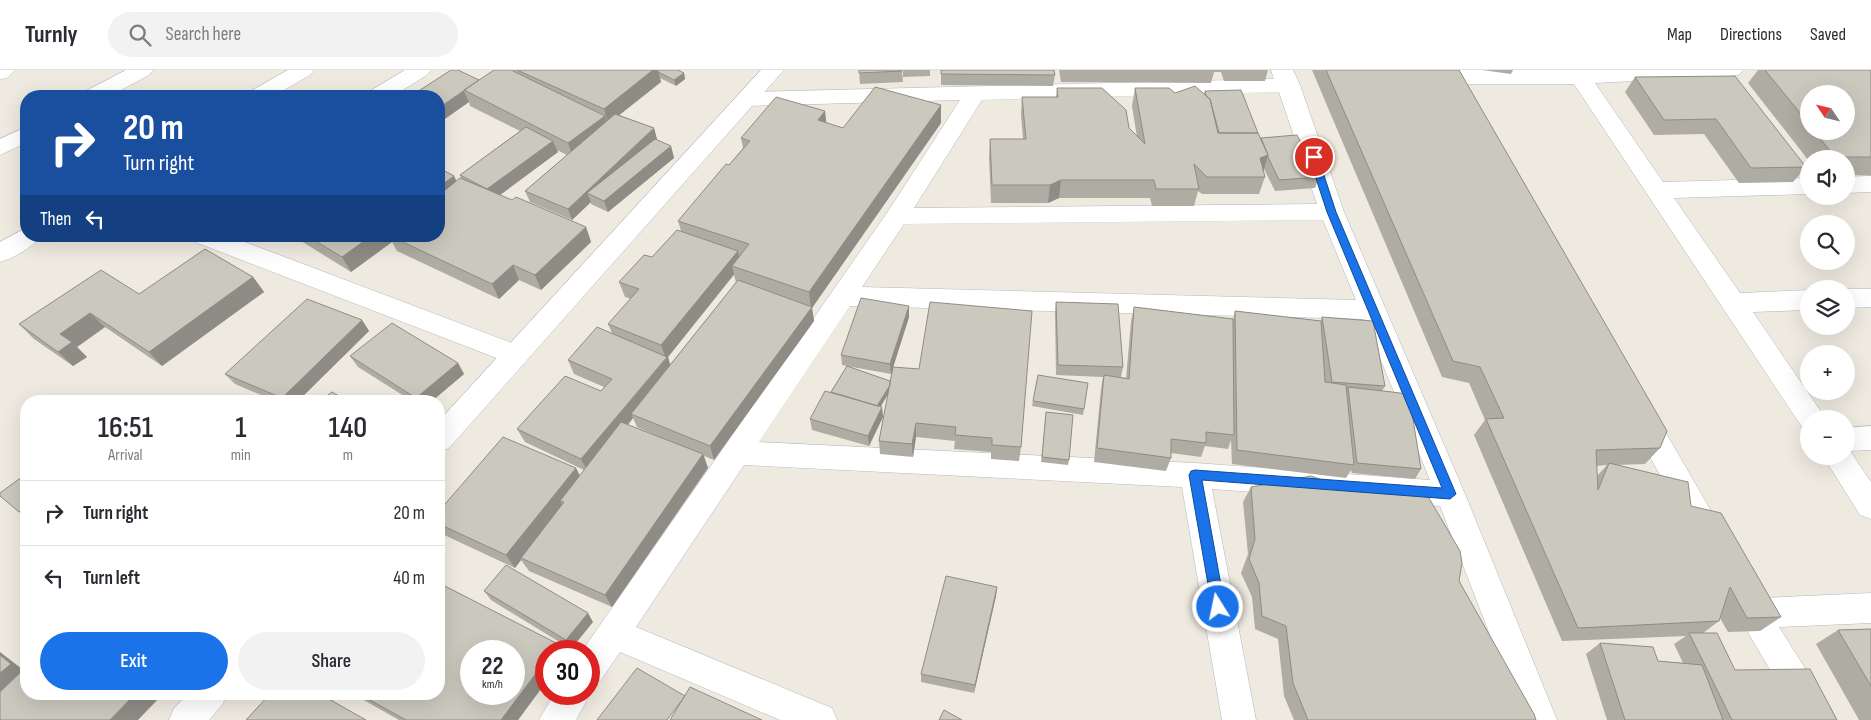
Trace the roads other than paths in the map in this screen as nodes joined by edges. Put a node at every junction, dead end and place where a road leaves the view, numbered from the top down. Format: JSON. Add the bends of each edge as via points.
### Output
{"nodes":[{"id":1,"x":4,"y":70,"type":"edge"},
{"id":2,"x":142,"y":70,"type":"edge"},
{"id":3,"x":302,"y":70,"type":"edge"},
{"id":4,"x":420,"y":70,"type":"edge"},
{"id":5,"x":1732,"y":70,"type":"edge"},
{"id":6,"x":766,"y":72,"type":"edge"},
{"id":7,"x":0,"y":73,"type":"edge"},
{"id":8,"x":1448,"y":73,"type":"edge"},
{"id":9,"x":1580,"y":77,"type":"junction"},
{"id":10,"x":1286,"y":78,"type":"edge"},
{"id":11,"x":105,"y":90,"type":"edge"},
{"id":12,"x":269,"y":90,"type":"edge"},
{"id":13,"x":388,"y":90,"type":"edge"},
{"id":14,"x":975,"y":94,"type":"junction"},
{"id":15,"x":747,"y":99,"type":"junction"},
{"id":16,"x":1464,"y":103,"type":"edge"},
{"id":17,"x":20,"y":137,"type":"edge"},
{"id":18,"x":0,"y":148,"type":"edge"},
{"id":19,"x":1871,"y":184,"type":"edge"},
{"id":20,"x":1855,"y":185,"type":"edge"},
{"id":21,"x":1800,"y":186,"type":"edge"},
{"id":22,"x":1657,"y":190,"type":"junction"},
{"id":23,"x":1332,"y":212,"type":"junction"},
{"id":24,"x":897,"y":216,"type":"junction"},
{"id":25,"x":20,"y":241,"type":"edge"},
{"id":26,"x":220,"y":242,"type":"edge"},
{"id":27,"x":0,"y":253,"type":"edge"},
{"id":28,"x":841,"y":296,"type":"junction"},
{"id":29,"x":1871,"y":298,"type":"edge"},
{"id":30,"x":1855,"y":299,"type":"edge"},
{"id":31,"x":1800,"y":300,"type":"edge"},
{"id":32,"x":1733,"y":303,"type":"junction"},
{"id":33,"x":1374,"y":310,"type":"junction"},
{"id":34,"x":516,"y":355,"type":"junction"},
{"id":35,"x":1630,"y":397,"type":"edge"},
{"id":36,"x":1806,"y":410,"type":"edge"},
{"id":37,"x":445,"y":433,"type":"edge"},
{"id":38,"x":1871,"y":438,"type":"edge"},
{"id":39,"x":1855,"y":439,"type":"edge"},
{"id":40,"x":734,"y":453,"type":"junction"},
{"id":41,"x":1843,"y":465,"type":"edge"},
{"id":42,"x":1195,"y":475,"type":"junction"},
{"id":43,"x":1450,"y":494,"type":"junction"},
{"id":44,"x":1871,"y":506,"type":"edge"},
{"id":45,"x":1871,"y":608,"type":"edge"},
{"id":46,"x":1753,"y":613,"type":"junction"},
{"id":47,"x":612,"y":633,"type":"junction"},
{"id":48,"x":600,"y":652,"type":"edge"},
{"id":49,"x":204,"y":700,"type":"edge"},
{"id":50,"x":566,"y":705,"type":"edge"},
{"id":51,"x":186,"y":720,"type":"edge"},
{"id":52,"x":556,"y":720,"type":"edge"},
{"id":53,"x":820,"y":720,"type":"edge"},
{"id":54,"x":1239,"y":720,"type":"edge"},
{"id":55,"x":1540,"y":720,"type":"edge"},
{"id":56,"x":1818,"y":720,"type":"edge"}],
"edges":[{"from":1,"to":7,"type":"street"},
{"from":2,"to":11,"type":"street"},
{"from":3,"to":12,"type":"street"},
{"from":4,"to":13,"type":"street"},
{"from":5,"to":9,"type":"street"},
{"from":6,"to":15,"type":"street"},
{"from":8,"to":9,"type":"street"},
{"from":8,"to":16,"type":"street"},
{"from":9,"to":22,"type":"street"},
{"from":10,"to":14,"type":"street"},
{"from":10,"to":23,"type":"street"},
{"from":14,"to":15,"type":"street"},
{"from":14,"to":24,"type":"street"},
{"from":15,"to":34,"type":"street"},
{"from":17,"to":18,"type":"street"},
{"from":19,"to":20,"type":"street"},
{"from":21,"to":22,"type":"street"},
{"from":22,"to":32,"type":"street"},
{"from":23,"to":24,"type":"street"},
{"from":23,"to":33,"type":"street"},
{"from":24,"to":28,"type":"street"},
{"from":25,"to":27,"type":"street"},
{"from":26,"to":34,"type":"street"},
{"from":28,"to":33,"type":"street"},
{"from":28,"to":40,"type":"street"},
{"from":29,"to":30,"type":"street"},
{"from":31,"to":32,"type":"street"},
{"from":32,"to":36,"type":"street"},
{"from":33,"to":43,"type":"street"},
{"from":34,"to":37,"type":"street"},
{"from":35,"to":46,"type":"street"},
{"from":38,"to":39,"type":"street"},
{"from":40,"to":42,"type":"street"},
{"from":40,"to":47,"type":"street"},
{"from":41,"to":44,"type":"street"},
{"from":42,"to":43,"type":"street"},
{"from":42,"to":54,"type":"street"},
{"from":43,"to":55,"type":"street"},
{"from":45,"to":46,"type":"street"},
{"from":46,"to":56,"type":"street"},
{"from":47,"to":48,"type":"street"},
{"from":47,"to":53,"type":"street"},
{"from":49,"to":51,"type":"street"},
{"from":50,"to":52,"type":"street"}]}
